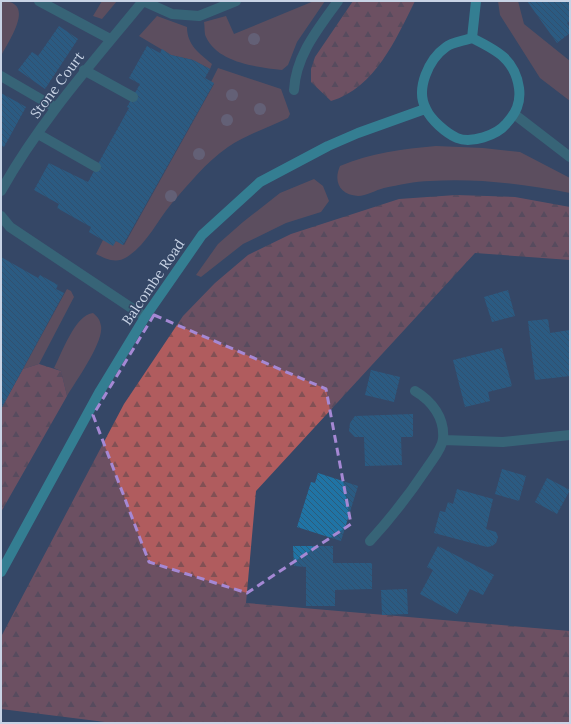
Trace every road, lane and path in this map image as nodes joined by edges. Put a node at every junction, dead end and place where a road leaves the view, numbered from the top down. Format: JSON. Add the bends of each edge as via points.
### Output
{"nodes":[{"id":1,"x":39,"y":1,"type":"edge"},
{"id":2,"x":143,"y":1,"type":"edge"},
{"id":3,"x":236,"y":1,"type":"edge"},
{"id":4,"x":338,"y":1,"type":"edge"},
{"id":5,"x":476,"y":1,"type":"edge"},
{"id":6,"x":472,"y":38,"type":"junction"},
{"id":7,"x":110,"y":39,"type":"junction"},
{"id":8,"x":84,"y":70,"type":"junction"},
{"id":9,"x":1,"y":76,"type":"edge"},
{"id":10,"x":294,"y":90,"type":"dead end"},
{"id":11,"x":133,"y":96,"type":"dead end"},
{"id":12,"x":56,"y":108,"type":"junction"},
{"id":13,"x":425,"y":109,"type":"junction"},
{"id":14,"x":514,"y":114,"type":"junction"},
{"id":15,"x":38,"y":134,"type":"junction"},
{"id":16,"x":570,"y":157,"type":"edge"},
{"id":17,"x":96,"y":167,"type":"dead end"},
{"id":18,"x":1,"y":190,"type":"edge"},
{"id":19,"x":1,"y":216,"type":"edge"},
{"id":20,"x":145,"y":317,"type":"junction"},
{"id":21,"x":415,"y":391,"type":"dead end"},
{"id":22,"x":570,"y":435,"type":"edge"},
{"id":23,"x":443,"y":440,"type":"junction"},
{"id":24,"x":370,"y":541,"type":"dead end"},
{"id":25,"x":1,"y":572,"type":"edge"}],
"edges":[{"from":1,"to":7,"type":"street"},
{"from":2,"to":3,"type":"street","via":[[172,14],[199,16]]},
{"from":2,"to":7,"type":"street","name":"Stone Court"},
{"from":4,"to":10,"type":"street","via":[[302,55],[295,73]]},
{"from":5,"to":6,"type":"main road"},
{"from":6,"to":13,"type":"main road","via":[[446,46],[428,67],[422,87]]},
{"from":6,"to":14,"type":"main road","via":[[508,59],[518,79],[521,98]]},
{"from":7,"to":8,"type":"street","name":"Stone Court"},
{"from":8,"to":11,"type":"street"},
{"from":8,"to":12,"type":"street","name":"Stone Court"},
{"from":9,"to":12,"type":"street"},
{"from":12,"to":15,"type":"street","name":"Stone Court"},
{"from":13,"to":14,"type":"main road","via":[[442,128],[458,138],[482,139],[502,128]]},
{"from":13,"to":20,"type":"main road","name":"Balcombe Road","via":[[328,146],[260,182],[202,235]]},
{"from":14,"to":16,"type":"street"},
{"from":15,"to":17,"type":"street"},
{"from":15,"to":18,"type":"street","name":"Stone Court"},
{"from":19,"to":20,"type":"street","via":[[10,227]]},
{"from":20,"to":25,"type":"main road","name":"Balcombe Road","via":[[100,391]]},
{"from":21,"to":23,"type":"street","via":[[435,408]]},
{"from":22,"to":23,"type":"street","via":[[503,442]]},
{"from":23,"to":24,"type":"street","via":[[410,495]]}]}
